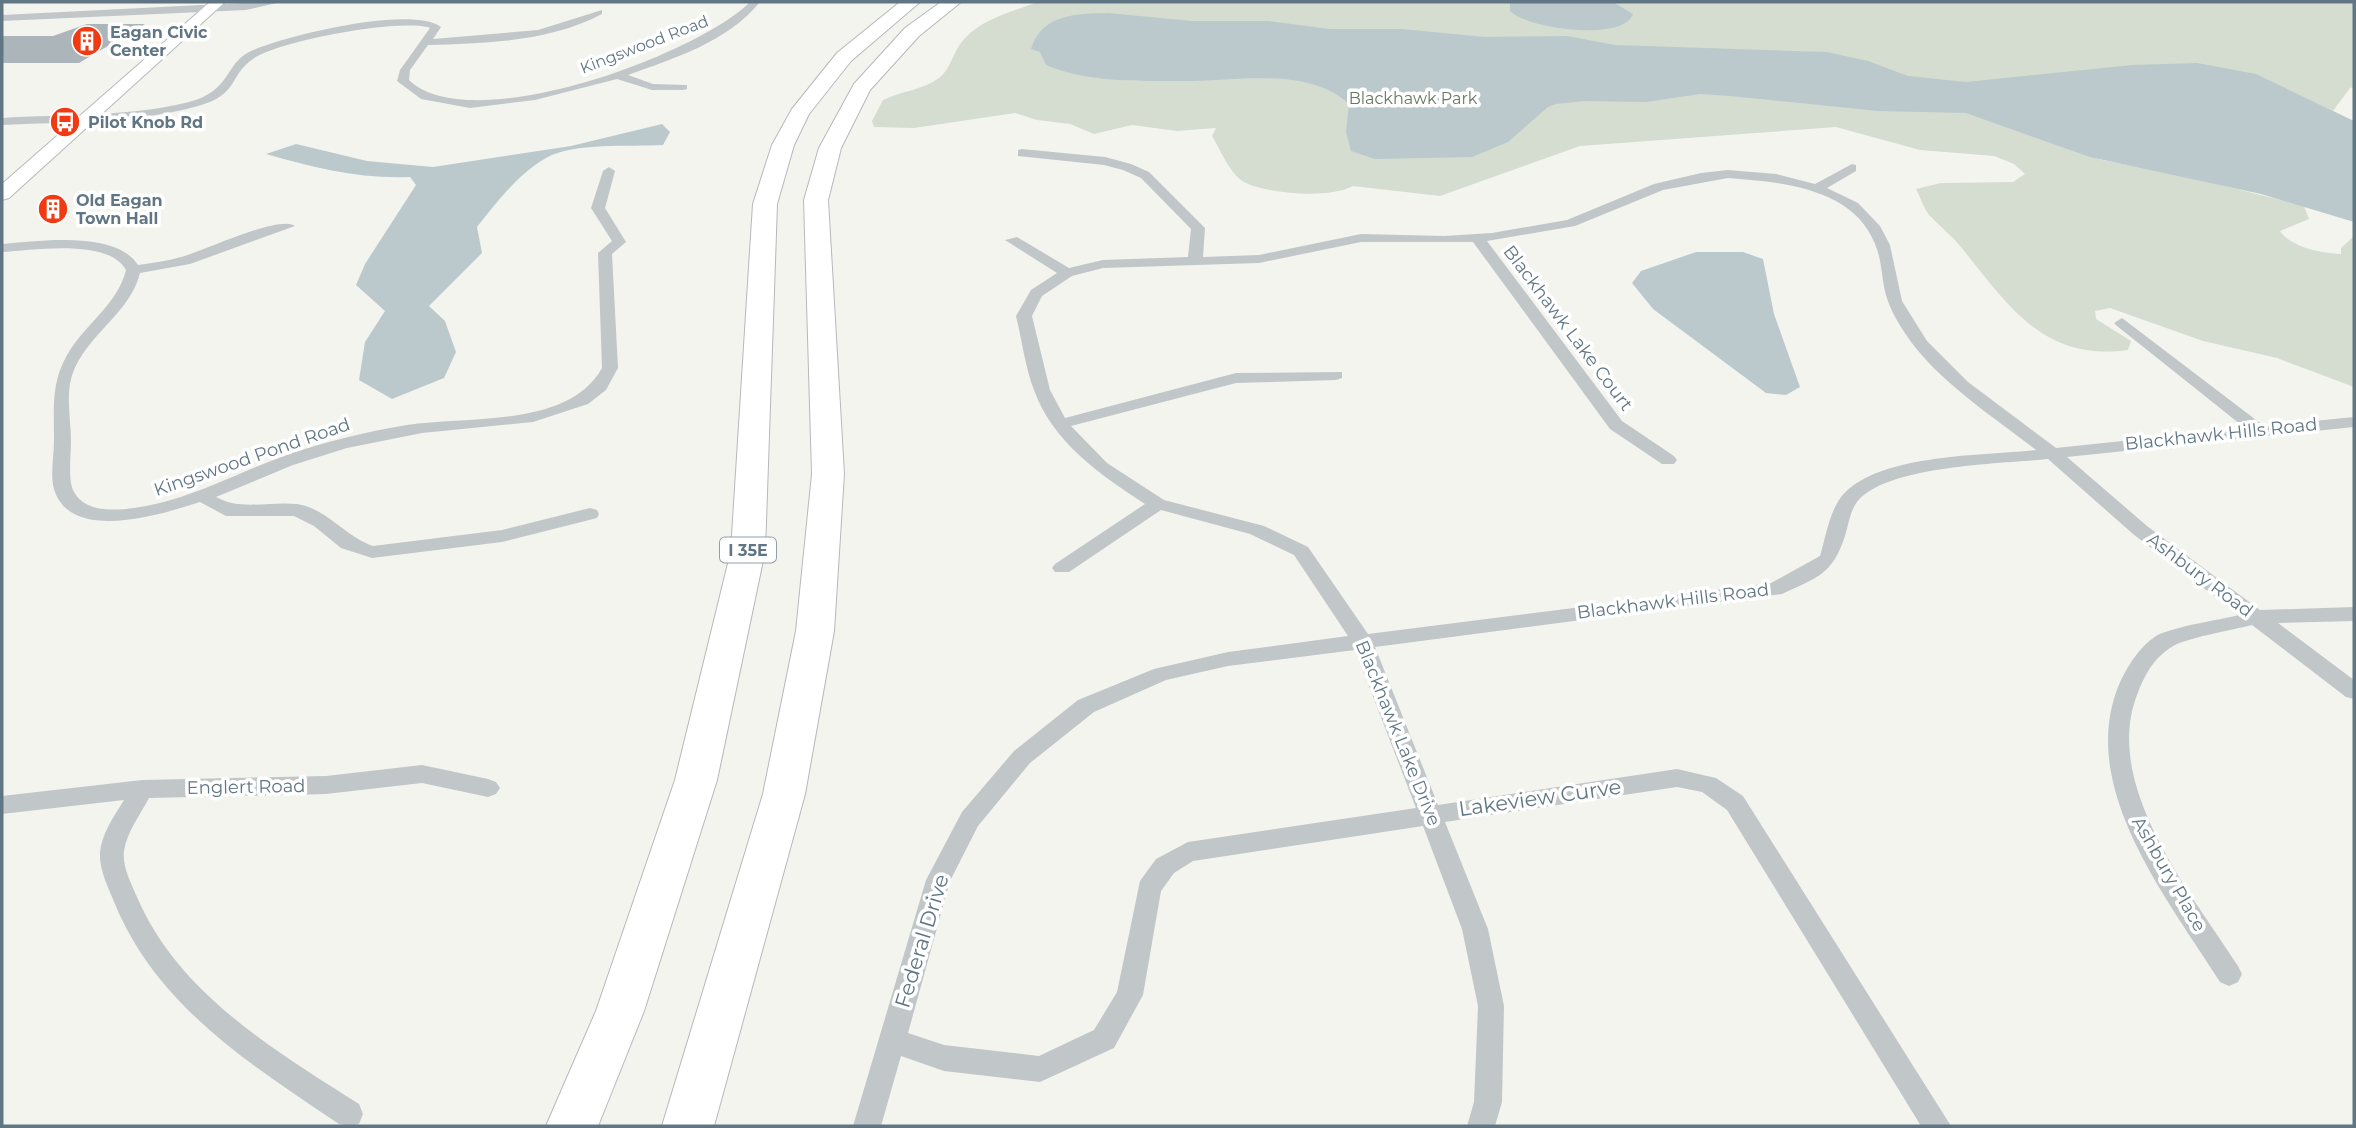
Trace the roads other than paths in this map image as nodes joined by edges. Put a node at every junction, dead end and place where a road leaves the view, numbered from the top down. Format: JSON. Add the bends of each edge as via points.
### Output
{"nodes":[{"id":1,"x":276,"y":2,"type":"edge"},
{"id":2,"x":755,"y":2,"type":"edge"},
{"id":3,"x":911,"y":2,"type":"edge"},
{"id":4,"x":952,"y":2,"type":"edge"},
{"id":5,"x":214,"y":5,"type":"edge"},
{"id":6,"x":598,"y":12,"type":"dead end"},
{"id":7,"x":2,"y":18,"type":"edge"},
{"id":8,"x":425,"y":43,"type":"junction"},
{"id":9,"x":617,"y":75,"type":"junction"},
{"id":10,"x":683,"y":87,"type":"dead end"},
{"id":11,"x":92,"y":112,"type":"junction"},
{"id":12,"x":2,"y":115,"type":"edge"},
{"id":13,"x":2,"y":122,"type":"edge"},
{"id":14,"x":1022,"y":153,"type":"dead end"},
{"id":15,"x":1852,"y":168,"type":"dead end"},
{"id":16,"x":608,"y":171,"type":"dead end"},
{"id":17,"x":1817,"y":188,"type":"junction"},
{"id":18,"x":2,"y":194,"type":"edge"},
{"id":19,"x":288,"y":226,"type":"dead end"},
{"id":20,"x":1476,"y":238,"type":"junction"},
{"id":21,"x":1012,"y":240,"type":"dead end"},
{"id":22,"x":619,"y":242,"type":"joint"},
{"id":23,"x":2,"y":248,"type":"edge"},
{"id":24,"x":1195,"y":262,"type":"junction"},
{"id":25,"x":134,"y":270,"type":"junction"},
{"id":26,"x":1067,"y":273,"type":"junction"},
{"id":27,"x":2122,"y":323,"type":"dead end"},
{"id":28,"x":1336,"y":375,"type":"dead end"},
{"id":29,"x":2354,"y":422,"type":"edge"},
{"id":30,"x":1060,"y":424,"type":"junction"},
{"id":31,"x":2258,"y":430,"type":"junction"},
{"id":32,"x":2052,"y":453,"type":"junction"},
{"id":33,"x":1668,"y":460,"type":"dead end"},
{"id":34,"x":202,"y":496,"type":"junction"},
{"id":35,"x":1158,"y":504,"type":"junction"},
{"id":36,"x":590,"y":514,"type":"dead end"},
{"id":37,"x":1062,"y":568,"type":"dead end"},
{"id":38,"x":2354,"y":614,"type":"edge"},
{"id":39,"x":2256,"y":617,"type":"junction"},
{"id":40,"x":1362,"y":641,"type":"junction"},
{"id":41,"x":1228,"y":659,"type":"joint"},
{"id":42,"x":2354,"y":691,"type":"edge"},
{"id":43,"x":488,"y":788,"type":"dead end"},
{"id":44,"x":142,"y":789,"type":"junction"},
{"id":45,"x":2,"y":805,"type":"edge"},
{"id":46,"x":1431,"y":813,"type":"junction"},
{"id":47,"x":2229,"y":974,"type":"dead end"},
{"id":48,"x":892,"y":1040,"type":"junction"},
{"id":49,"x":349,"y":1114,"type":"dead end"},
{"id":50,"x":572,"y":1126,"type":"edge"},
{"id":51,"x":688,"y":1126,"type":"edge"},
{"id":52,"x":867,"y":1126,"type":"edge"},
{"id":53,"x":1481,"y":1126,"type":"edge"},
{"id":54,"x":1937,"y":1126,"type":"edge"}],
"edges":[{"from":1,"to":5,"type":"street"},
{"from":2,"to":9,"type":"street","name":"Kingswood Road","via":[[723,31]]},
{"from":3,"to":50,"type":"highway","number":"I 35E","via":[[844,57],[820,84],[783,145],[769,190],[748,551],[696,780],[620,1011]]},
{"from":4,"to":51,"type":"highway","via":[[912,32],[861,88],[830,148],[816,200],[828,474],[815,631],[784,794]]},
{"from":5,"to":7,"type":"street"},
{"from":5,"to":11,"type":"main road"},
{"from":6,"to":8,"type":"street","via":[[585,21],[531,33]]},
{"from":8,"to":9,"type":"street","name":"Kingswood Road","via":[[403,81],[413,93],[440,102],[506,102]]},
{"from":8,"to":11,"type":"street","via":[[436,27],[429,22],[399,20],[360,26],[242,61],[225,89],[202,101],[159,111]]},
{"from":9,"to":10,"type":"street","via":[[652,87]]},
{"from":11,"to":12,"type":"street"},
{"from":11,"to":13,"type":"street"},
{"from":11,"to":18,"type":"main road"},
{"from":14,"to":24,"type":"street","via":[[1105,161],[1145,175],[1198,228]]},
{"from":15,"to":17,"type":"street"},
{"from":16,"to":22,"type":"street","via":[[598,208]]},
{"from":17,"to":20,"type":"street","name":"Blackhawk Lake Drive","via":[[1776,178],[1701,177],[1659,187],[1570,223]]},
{"from":17,"to":32,"type":"street","name":"Blackhawk Lake Drive","via":[[1853,206],[1873,226],[1883,245],[1895,301],[1921,344],[1962,385]]},
{"from":19,"to":25,"type":"street","via":[[185,261]]},
{"from":20,"to":24,"type":"street","name":"Blackhawk Lake Drive","via":[[1361,238],[1259,259]]},
{"from":20,"to":33,"type":"street","name":"Blackhawk Lake Court","via":[[1616,425]]},
{"from":21,"to":26,"type":"street"},
{"from":22,"to":34,"type":"street","name":"Kingswood Pond Road","via":[[605,253],[610,368],[601,386],[584,398],[527,419],[423,428],[352,441],[290,460]]},
{"from":23,"to":25,"type":"street","via":[[97,247],[124,256]]},
{"from":24,"to":26,"type":"street","name":"Blackhawk Lake Drive","via":[[1103,264]]},
{"from":25,"to":34,"type":"street","name":"Kingswood Pond Road","via":[[129,289],[67,370],[61,396],[66,499],[98,514],[153,511]]},
{"from":26,"to":30,"type":"street","name":"Blackhawk Lake Drive","via":[[1036,293],[1024,316],[1042,390]]},
{"from":27,"to":31,"type":"street"},
{"from":28,"to":30,"type":"street","via":[[1237,378]]},
{"from":29,"to":31,"type":"street","name":"Blackhawk Hills Road"},
{"from":30,"to":35,"type":"street","name":"Blackhawk Lake Drive","via":[[1101,467]]},
{"from":31,"to":32,"type":"street","name":"Blackhawk Hills Road"},
{"from":32,"to":39,"type":"street","name":"Ashbury Road","via":[[2140,530]]},
{"from":32,"to":40,"type":"street","name":"Blackhawk Hills Road","via":[[1908,469],[1874,479],[1847,502],[1828,559],[1775,589]]},
{"from":34,"to":36,"type":"street","via":[[226,510],[297,510],[348,544],[372,552],[513,534]]},
{"from":35,"to":37,"type":"street"},
{"from":35,"to":40,"type":"street","name":"Blackhawk Lake Drive","via":[[1256,530],[1301,551]]},
{"from":38,"to":39,"type":"street","name":"Ashbury Place"},
{"from":39,"to":42,"type":"street","name":"Ashbury Road"},
{"from":39,"to":47,"type":"street","name":"Ashbury Place","via":[[2164,640],[2136,669],[2120,710],[2119,758],[2133,810],[2158,862]]},
{"from":40,"to":41,"type":"street","name":"Blackhawk Hills Road"},
{"from":40,"to":46,"type":"street","name":"Blackhawk Lake Drive"},
{"from":41,"to":48,"type":"street","name":"Federal Drive","via":[[1161,674],[1086,706],[1022,757],[970,818],[938,880]]},
{"from":43,"to":44,"type":"street","name":"Englert Road","via":[[422,774],[326,785]]},
{"from":44,"to":45,"type":"street","name":"Englert Road"},
{"from":44,"to":49,"type":"street","via":[[112,853],[127,907],[148,944],[182,987],[228,1028]]},
{"from":46,"to":48,"type":"street","name":"Lakeview Curve","via":[[1188,852],[1165,866],[1149,888],[1130,996],[1104,1039],[1040,1069],[944,1058]]},
{"from":46,"to":53,"type":"street","name":"Blackhawk Lake Drive","via":[[1475,929],[1491,1006],[1488,1102]]},
{"from":46,"to":54,"type":"street","name":"Lakeview Curve","via":[[1677,778],[1707,785],[1735,803]]},
{"from":48,"to":52,"type":"street","name":"Federal Drive"}]}
